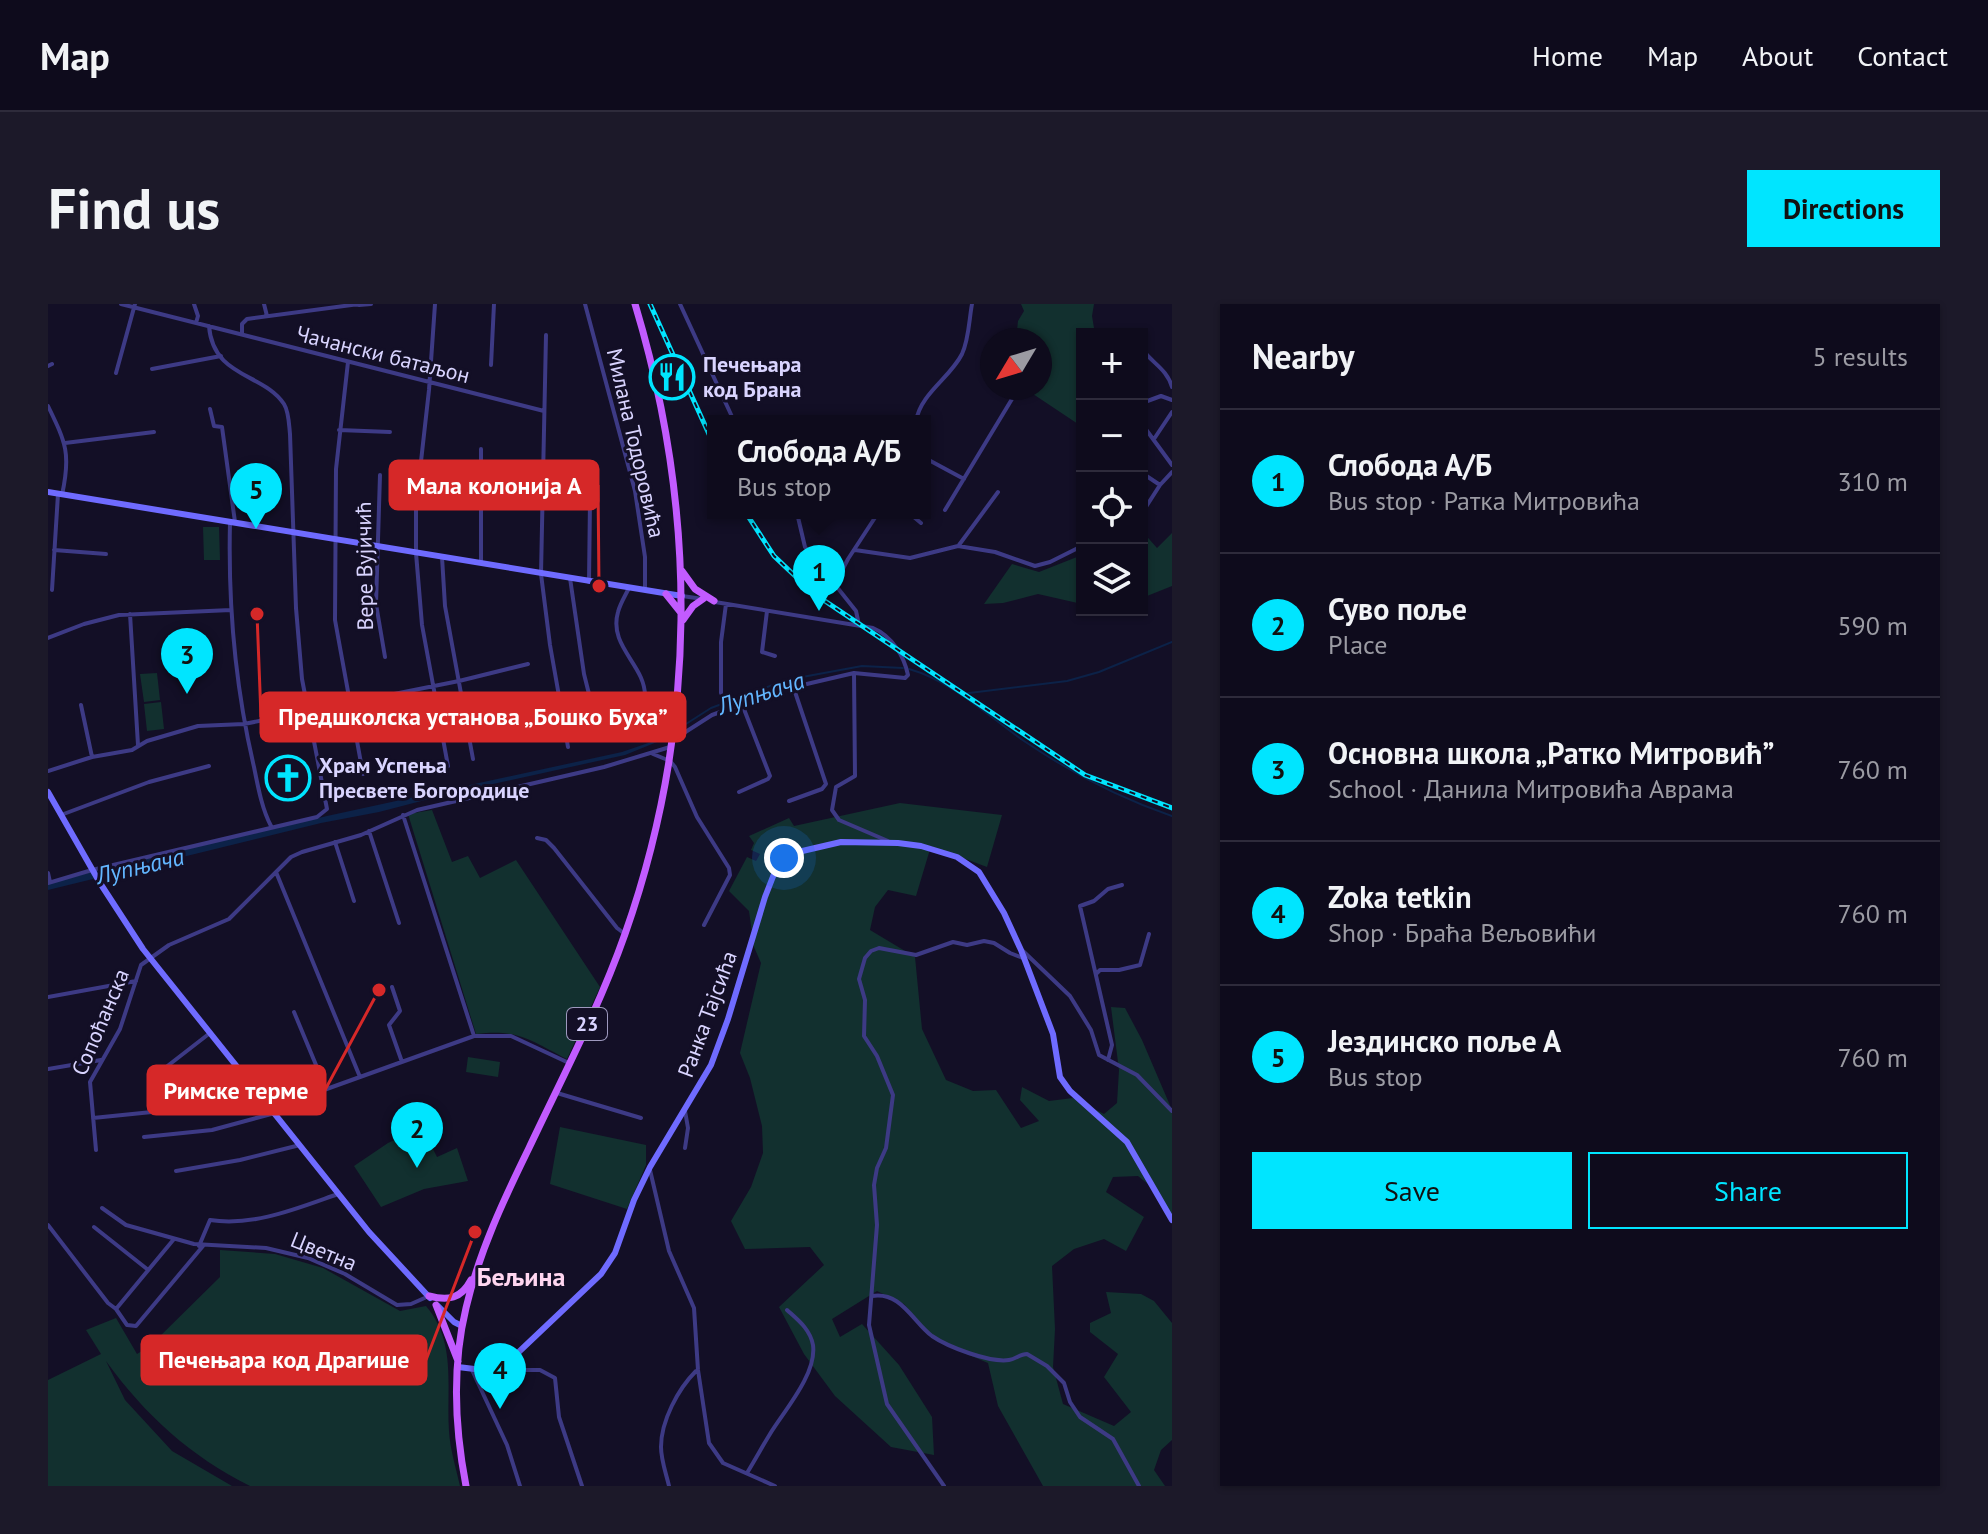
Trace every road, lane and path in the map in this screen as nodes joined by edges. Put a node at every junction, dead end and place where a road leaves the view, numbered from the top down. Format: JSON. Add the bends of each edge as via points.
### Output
{"nodes":[{"id":1,"x":121,"y":304,"type":"edge"},
{"id":2,"x":194,"y":304,"type":"edge"},
{"id":3,"x":264,"y":304,"type":"edge"},
{"id":4,"x":371,"y":304,"type":"edge"},
{"id":5,"x":435,"y":304,"type":"edge"},
{"id":6,"x":494,"y":304,"type":"edge"},
{"id":7,"x":585,"y":304,"type":"edge"},
{"id":8,"x":635,"y":304,"type":"edge"},
{"id":9,"x":680,"y":304,"type":"edge"},
{"id":10,"x":972,"y":304,"type":"edge"},
{"id":11,"x":359,"y":305,"type":"edge"},
{"id":12,"x":135,"y":306,"type":"edge"},
{"id":13,"x":313,"y":307,"type":"edge"},
{"id":14,"x":267,"y":316,"type":"junction"},
{"id":15,"x":196,"y":323,"type":"junction"},
{"id":16,"x":209,"y":326,"type":"junction"},
{"id":17,"x":242,"y":334,"type":"junction"},
{"id":18,"x":546,"y":335,"type":"dead end"},
{"id":19,"x":1148,"y":354,"type":"edge"},
{"id":20,"x":221,"y":356,"type":"junction"},
{"id":21,"x":348,"y":362,"type":"junction"},
{"id":22,"x":491,"y":365,"type":"dead end"},
{"id":23,"x":152,"y":369,"type":"dead end"},
{"id":24,"x":116,"y":373,"type":"dead end"},
{"id":25,"x":1171,"y":375,"type":"edge"},
{"id":26,"x":429,"y":383,"type":"junction"},
{"id":27,"x":1172,"y":387,"type":"edge"},
{"id":28,"x":1011,"y":400,"type":"edge"},
{"id":29,"x":1172,"y":400,"type":"edge"},
{"id":30,"x":1148,"y":401,"type":"edge"},
{"id":31,"x":48,"y":406,"type":"edge"},
{"id":32,"x":210,"y":409,"type":"dead end"},
{"id":33,"x":544,"y":411,"type":"junction"},
{"id":34,"x":1172,"y":412,"type":"edge"},
{"id":35,"x":731,"y":415,"type":"edge"},
{"id":36,"x":917,"y":415,"type":"edge"},
{"id":37,"x":339,"y":430,"type":"junction"},
{"id":38,"x":154,"y":432,"type":"dead end"},
{"id":39,"x":390,"y":432,"type":"dead end"},
{"id":40,"x":1148,"y":432,"type":"edge"},
{"id":41,"x":1154,"y":439,"type":"junction"},
{"id":42,"x":65,"y":443,"type":"junction"},
{"id":43,"x":481,"y":449,"type":"dead end"},
{"id":44,"x":931,"y":461,"type":"edge"},
{"id":45,"x":1172,"y":465,"type":"edge"},
{"id":46,"x":1172,"y":472,"type":"edge"},
{"id":47,"x":380,"y":475,"type":"dead end"},
{"id":48,"x":1148,"y":477,"type":"edge"},
{"id":49,"x":964,"y":479,"type":"junction"},
{"id":50,"x":1160,"y":485,"type":"junction"},
{"id":51,"x":48,"y":492,"type":"edge"},
{"id":52,"x":998,"y":492,"type":"dead end"},
{"id":53,"x":60,"y":494,"type":"junction"},
{"id":54,"x":590,"y":500,"type":"dead end"},
{"id":55,"x":1148,"y":504,"type":"edge"},
{"id":56,"x":945,"y":510,"type":"dead end"},
{"id":57,"x":798,"y":519,"type":"edge"},
{"id":58,"x":874,"y":519,"type":"edge"},
{"id":59,"x":916,"y":519,"type":"edge"},
{"id":60,"x":233,"y":523,"type":"junction"},
{"id":61,"x":921,"y":523,"type":"dead end"},
{"id":62,"x":295,"y":533,"type":"junction"},
{"id":63,"x":335,"y":539,"type":"junction"},
{"id":64,"x":958,"y":546,"type":"junction"},
{"id":65,"x":377,"y":547,"type":"junction"},
{"id":66,"x":1076,"y":549,"type":"edge"},
{"id":67,"x":54,"y":550,"type":"junction"},
{"id":68,"x":855,"y":550,"type":"junction"},
{"id":69,"x":416,"y":553,"type":"junction"},
{"id":70,"x":106,"y":554,"type":"dead end"},
{"id":71,"x":442,"y":557,"type":"junction"},
{"id":72,"x":481,"y":564,"type":"junction"},
{"id":73,"x":541,"y":574,"type":"junction"},
{"id":74,"x":682,"y":575,"type":"junction"},
{"id":75,"x":570,"y":578,"type":"junction"},
{"id":76,"x":589,"y":582,"type":"junction"},
{"id":77,"x":835,"y":584,"type":"junction"},
{"id":78,"x":629,"y":588,"type":"junction"},
{"id":79,"x":52,"y":590,"type":"dead end"},
{"id":80,"x":645,"y":591,"type":"junction"},
{"id":81,"x":667,"y":594,"type":"junction"},
{"id":82,"x":682,"y":596,"type":"junction"},
{"id":83,"x":703,"y":599,"type":"junction"},
{"id":84,"x":714,"y":601,"type":"junction"},
{"id":85,"x":726,"y":604,"type":"junction"},
{"id":86,"x":231,"y":610,"type":"junction"},
{"id":87,"x":767,"y":611,"type":"junction"},
{"id":88,"x":130,"y":614,"type":"junction"},
{"id":89,"x":683,"y":618,"type":"junction"},
{"id":90,"x":859,"y":625,"type":"junction"},
{"id":91,"x":48,"y":638,"type":"edge"},
{"id":92,"x":775,"y":656,"type":"dead end"},
{"id":93,"x":385,"y":657,"type":"dead end"},
{"id":94,"x":528,"y":664,"type":"dead end"},
{"id":95,"x":854,"y":673,"type":"junction"},
{"id":96,"x":459,"y":681,"type":"junction"},
{"id":97,"x":431,"y":685,"type":"junction"},
{"id":98,"x":793,"y":686,"type":"junction"},
{"id":99,"x":721,"y":693,"type":"dead end"},
{"id":100,"x":349,"y":702,"type":"junction"},
{"id":101,"x":742,"y":704,"type":"junction"},
{"id":102,"x":81,"y":705,"type":"dead end"},
{"id":103,"x":307,"y":711,"type":"junction"},
{"id":104,"x":244,"y":724,"type":"junction"},
{"id":105,"x":672,"y":743,"type":"junction"},
{"id":106,"x":138,"y":745,"type":"junction"},
{"id":107,"x":568,"y":747,"type":"dead end"},
{"id":108,"x":651,"y":753,"type":"junction"},
{"id":109,"x":92,"y":757,"type":"junction"},
{"id":110,"x":473,"y":759,"type":"dead end"},
{"id":111,"x":670,"y":761,"type":"junction"},
{"id":112,"x":209,"y":766,"type":"dead end"},
{"id":113,"x":448,"y":766,"type":"dead end"},
{"id":114,"x":48,"y":771,"type":"edge"},
{"id":115,"x":363,"y":774,"type":"dead end"},
{"id":116,"x":48,"y":792,"type":"edge"},
{"id":117,"x":739,"y":792,"type":"dead end"},
{"id":118,"x":789,"y":801,"type":"dead end"},
{"id":119,"x":61,"y":815,"type":"junction"},
{"id":120,"x":403,"y":815,"type":"junction"},
{"id":121,"x":271,"y":826,"type":"junction"},
{"id":122,"x":369,"y":831,"type":"junction"},
{"id":123,"x":537,"y":838,"type":"dead end"},
{"id":124,"x":335,"y":842,"type":"junction"},
{"id":125,"x":893,"y":843,"type":"junction"},
{"id":126,"x":93,"y":871,"type":"junction"},
{"id":127,"x":276,"y":872,"type":"junction"},
{"id":128,"x":48,"y":873,"type":"edge"},
{"id":129,"x":49,"y":882,"type":"edge"},
{"id":130,"x":1122,"y":885,"type":"dead end"},
{"id":131,"x":354,"y":901,"type":"dead end"},
{"id":132,"x":399,"y":923,"type":"dead end"},
{"id":133,"x":704,"y":925,"type":"dead end"},
{"id":134,"x":625,"y":934,"type":"junction"},
{"id":135,"x":1149,"y":934,"type":"dead end"},
{"id":136,"x":1021,"y":950,"type":"junction"},
{"id":137,"x":150,"y":957,"type":"junction"},
{"id":138,"x":1024,"y":958,"type":"junction"},
{"id":139,"x":1097,"y":973,"type":"junction"},
{"id":140,"x":136,"y":981,"type":"junction"},
{"id":141,"x":392,"y":987,"type":"dead end"},
{"id":142,"x":48,"y":997,"type":"edge"},
{"id":143,"x":294,"y":1012,"type":"dead end"},
{"id":144,"x":210,"y":1033,"type":"junction"},
{"id":145,"x":474,"y":1036,"type":"junction"},
{"id":146,"x":101,"y":1060,"type":"junction"},
{"id":147,"x":1108,"y":1060,"type":"junction"},
{"id":148,"x":402,"y":1062,"type":"junction"},
{"id":149,"x":569,"y":1063,"type":"junction"},
{"id":150,"x":48,"y":1069,"type":"edge"},
{"id":151,"x":161,"y":1071,"type":"dead end"},
{"id":152,"x":360,"y":1077,"type":"junction"},
{"id":153,"x":326,"y":1089,"type":"junction"},
{"id":154,"x":258,"y":1092,"type":"junction"},
{"id":155,"x":555,"y":1092,"type":"junction"},
{"id":156,"x":273,"y":1111,"type":"junction"},
{"id":157,"x":685,"y":1111,"type":"junction"},
{"id":158,"x":1172,"y":1111,"type":"edge"},
{"id":159,"x":93,"y":1118,"type":"junction"},
{"id":160,"x":641,"y":1118,"type":"dead end"},
{"id":161,"x":144,"y":1137,"type":"dead end"},
{"id":162,"x":300,"y":1145,"type":"junction"},
{"id":163,"x":685,"y":1148,"type":"dead end"},
{"id":164,"x":96,"y":1150,"type":"dead end"},
{"id":165,"x":650,"y":1167,"type":"junction"},
{"id":166,"x":176,"y":1171,"type":"dead end"},
{"id":167,"x":338,"y":1194,"type":"junction"},
{"id":168,"x":102,"y":1208,"type":"dead end"},
{"id":169,"x":1172,"y":1220,"type":"edge"},
{"id":170,"x":48,"y":1225,"type":"edge"},
{"id":171,"x":94,"y":1227,"type":"dead end"},
{"id":172,"x":174,"y":1239,"type":"junction"},
{"id":173,"x":201,"y":1246,"type":"junction"},
{"id":174,"x":147,"y":1269,"type":"junction"},
{"id":175,"x":477,"y":1272,"type":"junction"},
{"id":176,"x":429,"y":1296,"type":"junction"},
{"id":177,"x":872,"y":1296,"type":"junction"},
{"id":178,"x":436,"y":1305,"type":"junction"},
{"id":179,"x":116,"y":1309,"type":"junction"},
{"id":180,"x":787,"y":1310,"type":"dead end"},
{"id":181,"x":462,"y":1326,"type":"junction"},
{"id":182,"x":458,"y":1364,"type":"junction"},
{"id":183,"x":472,"y":1370,"type":"junction"},
{"id":184,"x":496,"y":1370,"type":"junction"},
{"id":185,"x":698,"y":1370,"type":"junction"},
{"id":186,"x":747,"y":1473,"type":"junction"},
{"id":187,"x":466,"y":1486,"type":"edge"},
{"id":188,"x":520,"y":1486,"type":"edge"},
{"id":189,"x":582,"y":1486,"type":"edge"},
{"id":190,"x":669,"y":1486,"type":"edge"},
{"id":191,"x":775,"y":1486,"type":"edge"},
{"id":192,"x":944,"y":1486,"type":"edge"},
{"id":193,"x":1139,"y":1486,"type":"edge"}],
"edges":[{"from":1,"to":12,"type":"street","name":"Чачански батаљон"},
{"from":2,"to":15,"type":"street"},
{"from":3,"to":14,"type":"street"},
{"from":4,"to":11,"type":"street"},
{"from":5,"to":26,"type":"street"},
{"from":6,"to":22,"type":"street"},
{"from":7,"to":80,"type":"street","name":"Милана Тодоровића","via":[[635,491]]},
{"from":8,"to":74,"type":"main road","number":"23","via":[[670,449]]},
{"from":9,"to":35,"type":"street"},
{"from":10,"to":36,"type":"street","via":[[964,349]]},
{"from":11,"to":13,"type":"street"},
{"from":12,"to":15,"type":"street","name":"Чачански батаљон"},
{"from":12,"to":24,"type":"street"},
{"from":13,"to":14,"type":"street"},
{"from":14,"to":17,"type":"street","via":[[246,320]]},
{"from":15,"to":16,"type":"street","name":"Чачански батаљон"},
{"from":16,"to":17,"type":"street","name":"Чачански батаљон"},
{"from":16,"to":20,"type":"street"},
{"from":17,"to":21,"type":"street","name":"Чачански батаљон"},
{"from":18,"to":33,"type":"street"},
{"from":19,"to":25,"type":"street"},
{"from":20,"to":23,"type":"street"},
{"from":20,"to":62,"type":"street","via":[[286,408]]},
{"from":21,"to":26,"type":"street","name":"Чачански батаљон"},
{"from":21,"to":37,"type":"street"},
{"from":25,"to":27,"type":"street"},
{"from":26,"to":33,"type":"street","name":"Чачански батаљон"},
{"from":26,"to":69,"type":"street","via":[[415,513]]},
{"from":28,"to":49,"type":"street"},
{"from":29,"to":30,"type":"street","via":[[1161,396]]},
{"from":31,"to":42,"type":"street"},
{"from":32,"to":60,"type":"street","via":[[214,426],[222,427]]},
{"from":33,"to":73,"type":"street"},
{"from":34,"to":41,"type":"street"},
{"from":37,"to":39,"type":"street"},
{"from":37,"to":63,"type":"street"},
{"from":38,"to":42,"type":"street"},
{"from":40,"to":41,"type":"street"},
{"from":41,"to":45,"type":"street"},
{"from":42,"to":53,"type":"street","via":[[68,464]]},
{"from":43,"to":72,"type":"street"},
{"from":44,"to":49,"type":"street"},
{"from":46,"to":50,"type":"street"},
{"from":47,"to":65,"type":"street","name":"Вере Вујичић"},
{"from":48,"to":50,"type":"street"},
{"from":49,"to":56,"type":"street"},
{"from":50,"to":55,"type":"street"},
{"from":51,"to":53,"type":"street"},
{"from":52,"to":64,"type":"street"},
{"from":53,"to":60,"type":"street"},
{"from":53,"to":67,"type":"street"},
{"from":54,"to":76,"type":"street"},
{"from":57,"to":77,"type":"street","via":[[805,547]]},
{"from":58,"to":68,"type":"street"},
{"from":59,"to":61,"type":"street"},
{"from":60,"to":62,"type":"street"},
{"from":60,"to":86,"type":"street"},
{"from":62,"to":63,"type":"street"},
{"from":62,"to":103,"type":"street"},
{"from":63,"to":65,"type":"street"},
{"from":63,"to":100,"type":"street","via":[[335,620]]},
{"from":64,"to":66,"type":"street","via":[[1035,566]]},
{"from":64,"to":68,"type":"street","via":[[910,558]]},
{"from":65,"to":69,"type":"street"},
{"from":65,"to":93,"type":"street","name":"Вере Вујичић","via":[[376,611]]},
{"from":67,"to":70,"type":"street"},
{"from":67,"to":79,"type":"street"},
{"from":68,"to":77,"type":"street"},
{"from":69,"to":71,"type":"street"},
{"from":69,"to":97,"type":"street"},
{"from":71,"to":72,"type":"street"},
{"from":71,"to":96,"type":"street"},
{"from":72,"to":73,"type":"street"},
{"from":73,"to":75,"type":"street"},
{"from":73,"to":107,"type":"street"},
{"from":74,"to":81,"type":"main road"},
{"from":74,"to":82,"type":"main road","number":"23"},
{"from":74,"to":84,"type":"main road"},
{"from":75,"to":76,"type":"street"},
{"from":75,"to":78,"type":"street","via":[[591,702],[645,697],[643,683],[617,636],[618,612]]},
{"from":76,"to":78,"type":"street"},
{"from":77,"to":90,"type":"street","via":[[858,614]]},
{"from":78,"to":80,"type":"street"},
{"from":80,"to":81,"type":"street"},
{"from":81,"to":82,"type":"street"},
{"from":81,"to":89,"type":"main road"},
{"from":82,"to":83,"type":"street"},
{"from":82,"to":89,"type":"main road","number":"23"},
{"from":83,"to":84,"type":"street"},
{"from":83,"to":89,"type":"main road"},
{"from":84,"to":85,"type":"street"},
{"from":85,"to":87,"type":"street"},
{"from":85,"to":99,"type":"street"},
{"from":86,"to":88,"type":"street"},
{"from":86,"to":104,"type":"street"},
{"from":87,"to":90,"type":"street"},
{"from":87,"to":92,"type":"street","via":[[762,652]]},
{"from":88,"to":91,"type":"street"},
{"from":88,"to":106,"type":"street"},
{"from":89,"to":105,"type":"main road","number":"23"},
{"from":90,"to":95,"type":"street","via":[[885,634],[909,672],[905,678]]},
{"from":94,"to":96,"type":"street"},
{"from":95,"to":98,"type":"street"},
{"from":95,"to":125,"type":"street","via":[[855,776],[836,787],[832,810],[839,820]]},
{"from":96,"to":97,"type":"street"},
{"from":96,"to":110,"type":"street"},
{"from":97,"to":100,"type":"street"},
{"from":97,"to":113,"type":"street"},
{"from":98,"to":101,"type":"street"},
{"from":98,"to":118,"type":"street","via":[[826,784]]},
{"from":100,"to":103,"type":"street"},
{"from":100,"to":115,"type":"street"},
{"from":101,"to":105,"type":"street","via":[[712,715]]},
{"from":101,"to":117,"type":"street","via":[[770,776]]},
{"from":102,"to":109,"type":"street"},
{"from":103,"to":104,"type":"street"},
{"from":103,"to":121,"type":"street","via":[[326,811]]},
{"from":104,"to":106,"type":"street","via":[[198,726]]},
{"from":104,"to":121,"type":"street"},
{"from":105,"to":108,"type":"street"},
{"from":105,"to":111,"type":"main road","number":"23"},
{"from":106,"to":109,"type":"street"},
{"from":108,"to":111,"type":"street"},
{"from":108,"to":120,"type":"street"},
{"from":109,"to":114,"type":"street"},
{"from":111,"to":133,"type":"street","via":[[729,868]]},
{"from":111,"to":134,"type":"main road","number":"23"},
{"from":112,"to":119,"type":"street"},
{"from":116,"to":119,"type":"street"},
{"from":119,"to":126,"type":"street"},
{"from":120,"to":122,"type":"street"},
{"from":120,"to":145,"type":"street"},
{"from":121,"to":126,"type":"street"},
{"from":122,"to":124,"type":"street"},
{"from":122,"to":132,"type":"street"},
{"from":123,"to":134,"type":"street","via":[[554,848]]},
{"from":124,"to":127,"type":"street","via":[[297,854]]},
{"from":124,"to":131,"type":"street"},
{"from":125,"to":136,"type":"street","name":"Ранка Тајсића","via":[[949,854],[974,868]]},
{"from":125,"to":157,"type":"street","name":"Ранка Тајсића","via":[[825,844],[798,852],[779,867],[711,1065]]},
{"from":126,"to":129,"type":"street"},
{"from":126,"to":137,"type":"street"},
{"from":127,"to":137,"type":"street","via":[[229,919]]},
{"from":127,"to":152,"type":"street"},
{"from":128,"to":129,"type":"street"},
{"from":130,"to":139,"type":"street","via":[[1080,906]]},
{"from":134,"to":149,"type":"main road","number":"23"},
{"from":135,"to":139,"type":"street","via":[[1140,965]]},
{"from":136,"to":138,"type":"street","name":"Ранка Тајсића"},
{"from":136,"to":147,"type":"street","name":"Ранка Тајсића","via":[[1070,996],[1099,1055]]},
{"from":137,"to":140,"type":"street","name":"Сопоћанска"},
{"from":137,"to":144,"type":"street"},
{"from":138,"to":169,"type":"street","name":"Ранка Тајсића","via":[[1053,1034],[1060,1077],[1127,1142]]},
{"from":138,"to":177,"type":"street","via":[[984,941],[953,942],[916,955],[879,948],[865,958],[859,979],[865,1000],[864,1036],[893,1095],[886,1148],[874,1185]]},
{"from":139,"to":147,"type":"street","via":[[1112,1045]]},
{"from":140,"to":142,"type":"street"},
{"from":140,"to":146,"type":"street","name":"Сопоћанска","via":[[120,1029]]},
{"from":141,"to":148,"type":"street","via":[[400,1011],[389,1025]]},
{"from":143,"to":153,"type":"street"},
{"from":144,"to":151,"type":"street"},
{"from":144,"to":154,"type":"street"},
{"from":145,"to":148,"type":"street"},
{"from":145,"to":149,"type":"street","via":[[511,1036]]},
{"from":146,"to":150,"type":"street"},
{"from":146,"to":159,"type":"street","name":"Сопоћанска","via":[[90,1082]]},
{"from":147,"to":158,"type":"street","via":[[1137,1075]]},
{"from":148,"to":152,"type":"street"},
{"from":149,"to":155,"type":"main road","number":"23"},
{"from":152,"to":153,"type":"street"},
{"from":153,"to":156,"type":"street"},
{"from":154,"to":156,"type":"street"},
{"from":154,"to":159,"type":"street","via":[[201,1107]]},
{"from":155,"to":160,"type":"street"},
{"from":155,"to":175,"type":"main road","number":"23"},
{"from":156,"to":161,"type":"street","via":[[212,1130]]},
{"from":156,"to":162,"type":"street"},
{"from":157,"to":163,"type":"street"},
{"from":157,"to":165,"type":"street","name":"Ранка Тајсића"},
{"from":159,"to":164,"type":"street","name":"Сопоћанска"},
{"from":162,"to":166,"type":"street"},
{"from":162,"to":167,"type":"street"},
{"from":165,"to":184,"type":"street","name":"Ранка Тајсића","via":[[610,1262]]},
{"from":165,"to":185,"type":"street","via":[[669,1251],[694,1308]]},
{"from":167,"to":173,"type":"street","via":[[269,1216],[210,1220]]},
{"from":167,"to":176,"type":"street"},
{"from":168,"to":172,"type":"street","name":"Цветна","via":[[126,1225]]},
{"from":170,"to":179,"type":"street"},
{"from":171,"to":174,"type":"street"},
{"from":172,"to":173,"type":"street","name":"Цветна"},
{"from":172,"to":174,"type":"street"},
{"from":173,"to":176,"type":"street","name":"Цветна","via":[[290,1253],[331,1267],[397,1305]]},
{"from":173,"to":179,"type":"street","via":[[136,1326],[127,1325]]},
{"from":174,"to":179,"type":"street"},
{"from":175,"to":176,"type":"main road","via":[[457,1297]]},
{"from":175,"to":181,"type":"main road","number":"23"},
{"from":176,"to":178,"type":"street"},
{"from":177,"to":192,"type":"street","via":[[871,1340],[887,1404]]},
{"from":177,"to":193,"type":"street","via":[[898,1302],[932,1336],[966,1352],[1010,1360],[1027,1354],[1047,1366],[1064,1383],[1080,1417],[1113,1439]]},
{"from":178,"to":181,"type":"street"},
{"from":178,"to":182,"type":"main road"},
{"from":180,"to":186,"type":"street","via":[[806,1328],[812,1358]]},
{"from":181,"to":182,"type":"main road","number":"23"},
{"from":182,"to":183,"type":"street"},
{"from":182,"to":187,"type":"main road","number":"23"},
{"from":183,"to":184,"type":"street"},
{"from":183,"to":188,"type":"street"},
{"from":184,"to":189,"type":"street","via":[[540,1370],[555,1378],[559,1417]]},
{"from":185,"to":186,"type":"street","via":[[713,1451],[730,1467]]},
{"from":185,"to":190,"type":"street","via":[[663,1428],[661,1455]]},
{"from":186,"to":191,"type":"street"}]}
